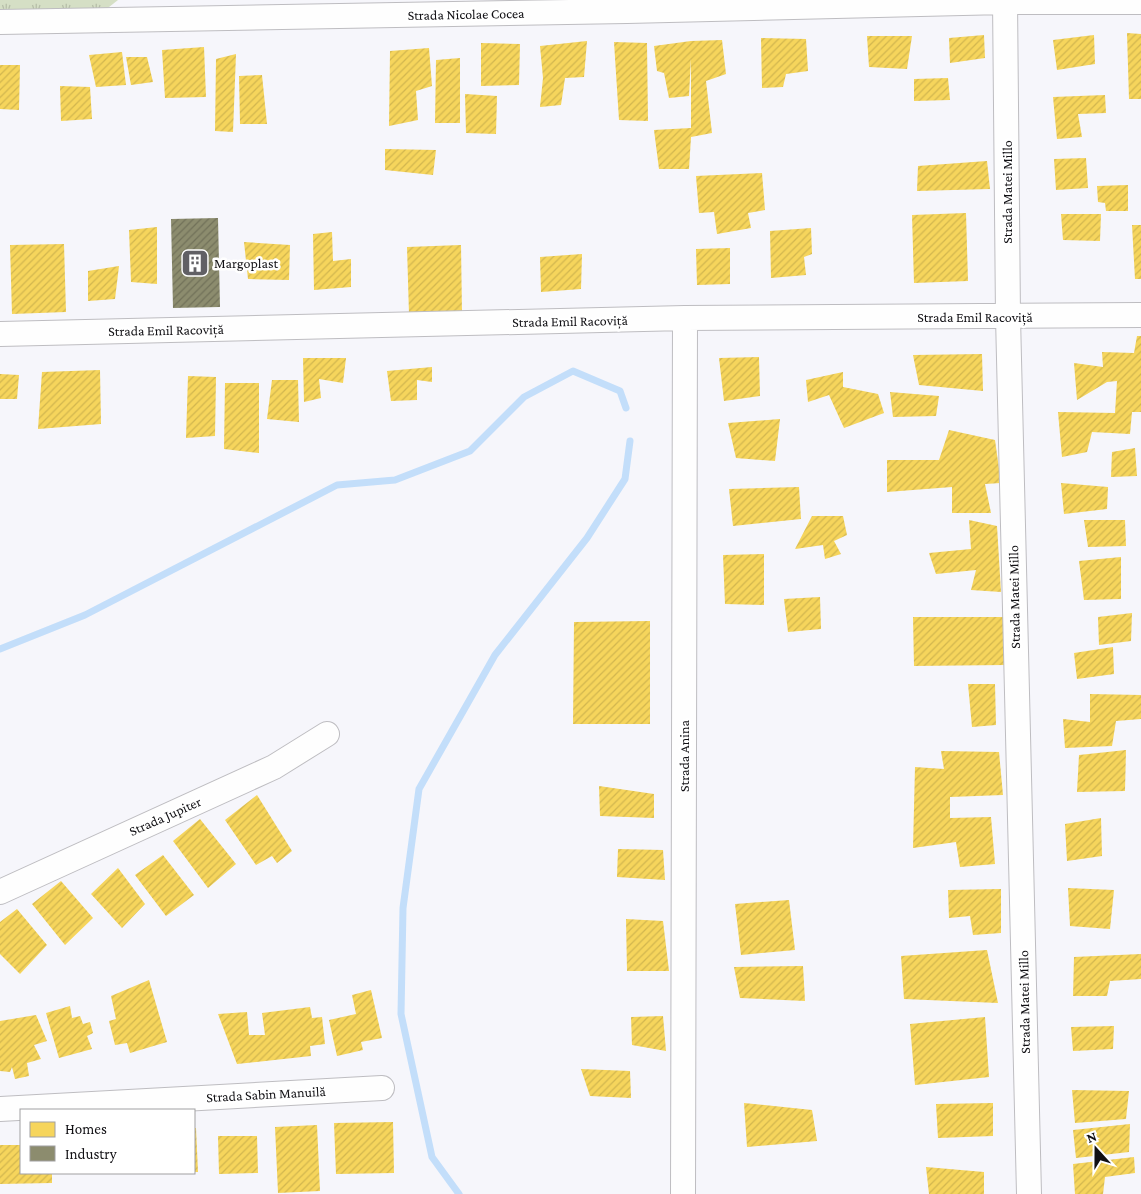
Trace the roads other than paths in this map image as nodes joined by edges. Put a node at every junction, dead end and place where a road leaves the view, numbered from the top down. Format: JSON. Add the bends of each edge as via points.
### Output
{"nodes":[{"id":1,"x":1005,"y":1,"type":"edge"},
{"id":2,"x":1141,"y":2,"type":"edge"},
{"id":3,"x":627,"y":5,"type":"edge"},
{"id":4,"x":0,"y":22,"type":"edge"},
{"id":5,"x":1141,"y":315,"type":"edge"},
{"id":6,"x":1008,"y":317,"type":"junction"},
{"id":7,"x":685,"y":318,"type":"junction"},
{"id":8,"x":0,"y":334,"type":"edge"},
{"id":9,"x":327,"y":734,"type":"dead end"},
{"id":10,"x":0,"y":892,"type":"edge"},
{"id":11,"x":382,"y":1088,"type":"dead end"},
{"id":12,"x":0,"y":1109,"type":"edge"},
{"id":13,"x":684,"y":1194,"type":"edge"},
{"id":14,"x":1029,"y":1194,"type":"edge"}],
"edges":[{"from":1,"to":2,"type":"street","name":"Strada Nicolae Cocea"},
{"from":1,"to":3,"type":"street","name":"Strada Nicolae Cocea"},
{"from":1,"to":6,"type":"street","name":"Strada Matei Millo"},
{"from":3,"to":4,"type":"street","name":"Strada Nicolae Cocea"},
{"from":5,"to":6,"type":"street","name":"Strada Emil Racoviță"},
{"from":6,"to":7,"type":"street","name":"Strada Emil Racoviță"},
{"from":6,"to":14,"type":"street","name":"Strada Matei Millo"},
{"from":7,"to":8,"type":"street","name":"Strada Emil Racoviță"},
{"from":7,"to":13,"type":"street","name":"Strada Anina"},
{"from":9,"to":10,"type":"street","name":"Strada Jupiter","via":[[274,767]]},
{"from":11,"to":12,"type":"street","name":"Strada Sabin Manuilă"}]}
